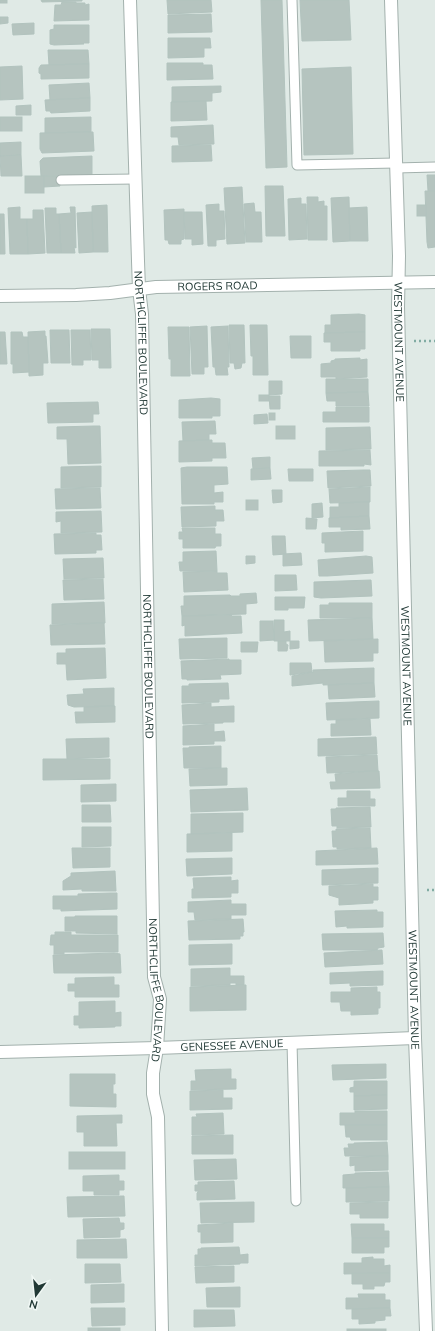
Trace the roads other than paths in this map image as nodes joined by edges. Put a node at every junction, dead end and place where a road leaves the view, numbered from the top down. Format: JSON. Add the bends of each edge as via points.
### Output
{"nodes":[{"id":1,"x":130,"y":0,"type":"edge"},
{"id":2,"x":292,"y":0,"type":"edge"},
{"id":3,"x":391,"y":0,"type":"edge"},
{"id":4,"x":396,"y":165,"type":"junction"},
{"id":5,"x":435,"y":167,"type":"edge"},
{"id":6,"x":135,"y":179,"type":"junction"},
{"id":7,"x":61,"y":180,"type":"dead end"},
{"id":8,"x":398,"y":282,"type":"junction"},
{"id":9,"x":435,"y":282,"type":"edge"},
{"id":10,"x":139,"y":289,"type":"junction"},
{"id":11,"x":0,"y":296,"type":"edge"},
{"id":12,"x":415,"y":1038,"type":"junction"},
{"id":13,"x":292,"y":1042,"type":"junction"},
{"id":14,"x":157,"y":1048,"type":"junction"},
{"id":15,"x":0,"y":1052,"type":"edge"},
{"id":16,"x":296,"y":1201,"type":"dead end"},
{"id":17,"x":429,"y":1328,"type":"edge"},
{"id":18,"x":162,"y":1331,"type":"edge"}],
"edges":[{"from":1,"to":6,"type":"street","name":"NORTHCLIFFE BOULEVARD"},
{"from":2,"to":4,"type":"lane","via":[[297,165]]},
{"from":3,"to":4,"type":"street","name":"WESTMOUNT AVENUE"},
{"from":4,"to":5,"type":"lane"},
{"from":4,"to":8,"type":"street","name":"WESTMOUNT AVENUE"},
{"from":6,"to":7,"type":"lane"},
{"from":6,"to":10,"type":"street","name":"NORTHCLIFFE BOULEVARD"},
{"from":8,"to":9,"type":"street","name":"ROGERS ROAD"},
{"from":8,"to":10,"type":"street","name":"ROGERS ROAD"},
{"from":8,"to":12,"type":"street","name":"WESTMOUNT AVENUE"},
{"from":10,"to":11,"type":"street","name":"ROGERS ROAD","via":[[76,295]]},
{"from":10,"to":14,"type":"street","name":"NORTHCLIFFE BOULEVARD","via":[[142,314],[154,977],[160,999]]},
{"from":12,"to":13,"type":"street","name":"GENESSEE AVENUE"},
{"from":12,"to":17,"type":"street","name":"WESTMOUNT AVENUE"},
{"from":13,"to":14,"type":"street","name":"GENESSEE AVENUE"},
{"from":13,"to":16,"type":"lane"},
{"from":14,"to":15,"type":"street","name":"GENESSEE AVENUE"},
{"from":14,"to":18,"type":"street","name":"NORTHCLIFFE BOULEVARD","via":[[153,1094],[158,1117]]}]}
